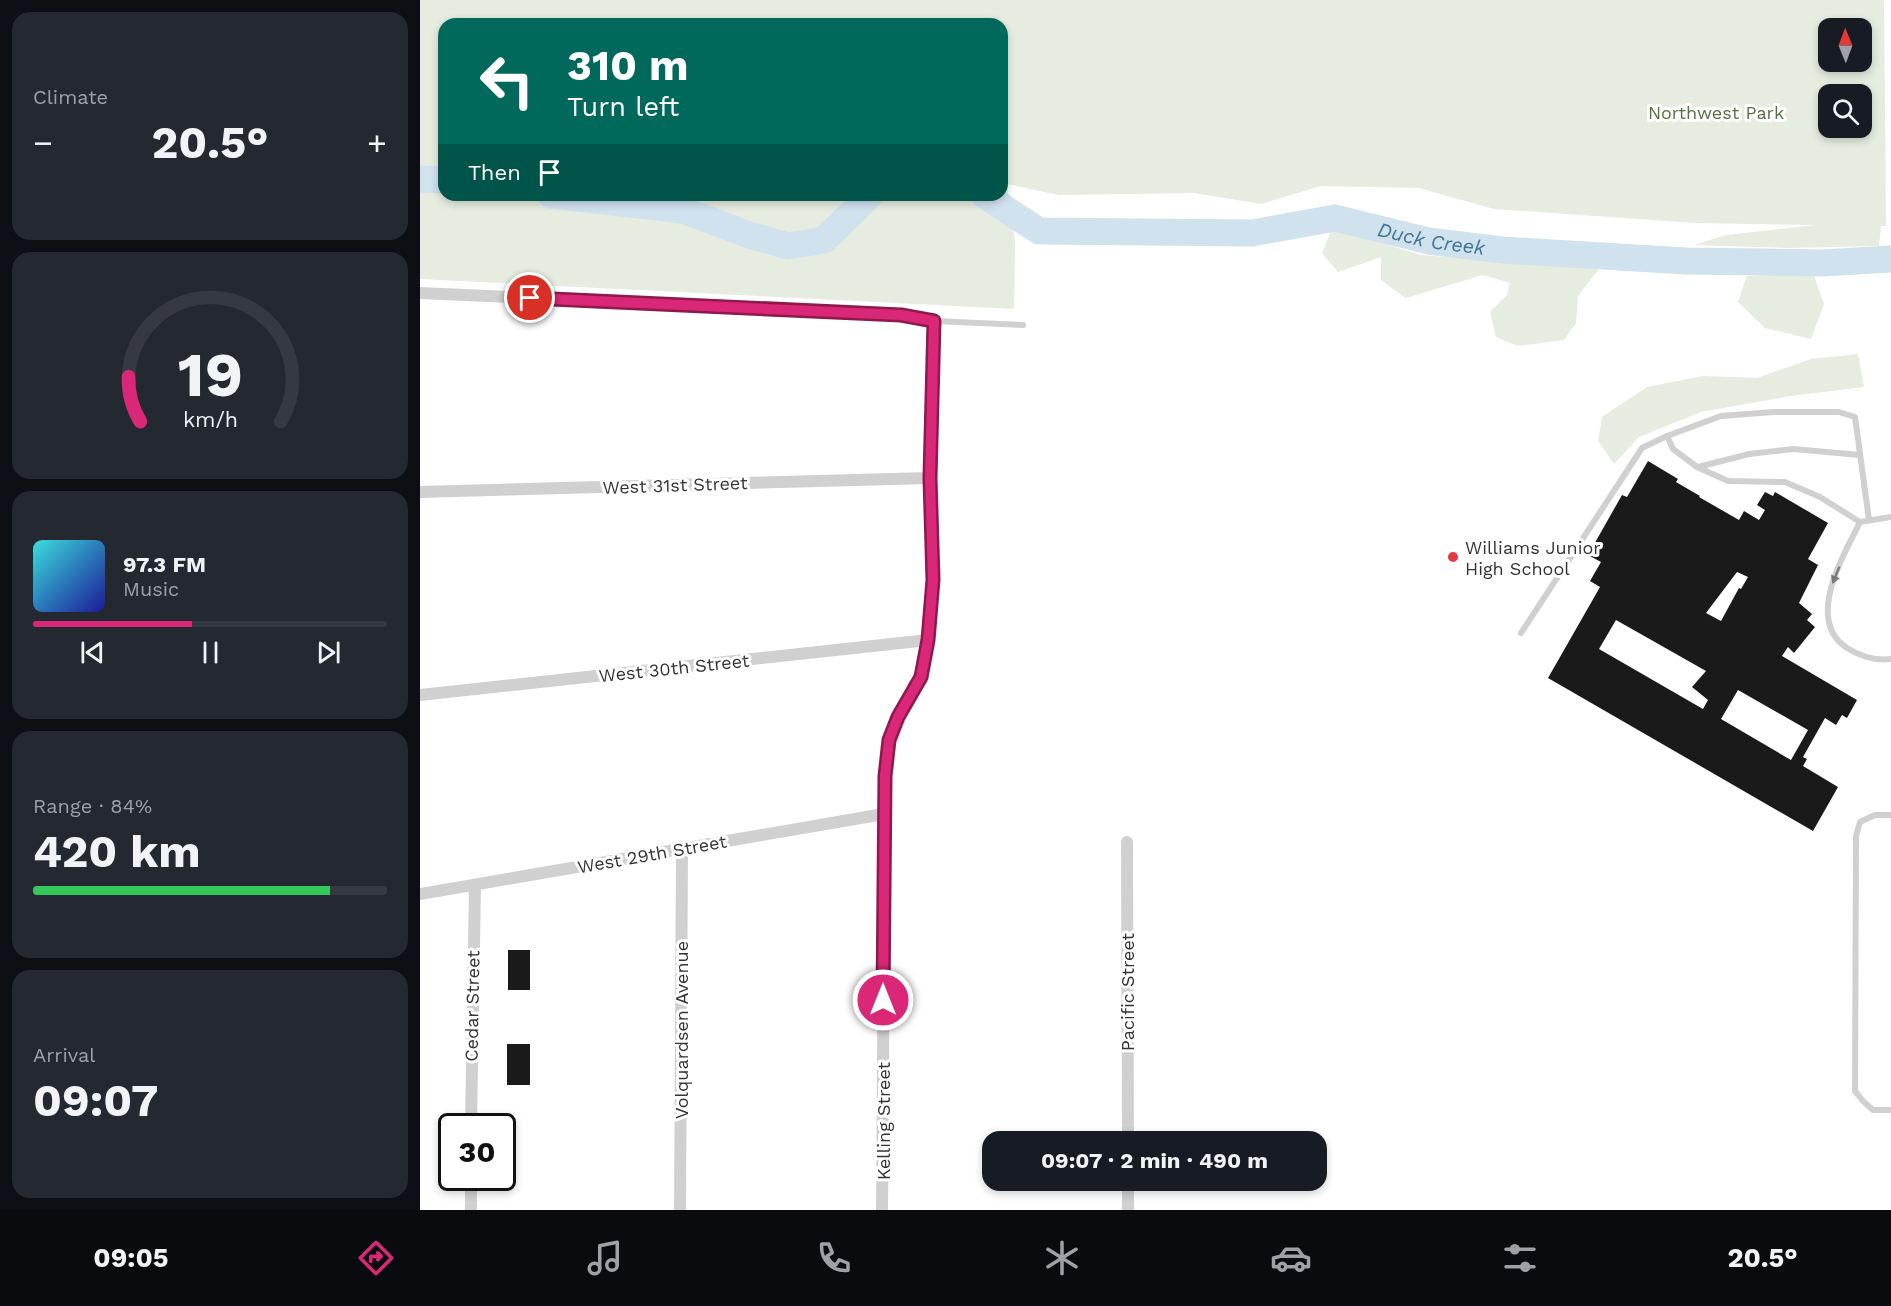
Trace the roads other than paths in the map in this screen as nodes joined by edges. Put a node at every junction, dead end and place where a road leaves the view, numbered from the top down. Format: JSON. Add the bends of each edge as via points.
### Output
{"nodes":[{"id":1,"x":420,"y":293,"type":"edge"},
{"id":2,"x":934,"y":321,"type":"junction"},
{"id":3,"x":1023,"y":325,"type":"dead end"},
{"id":4,"x":1666,"y":436,"type":"junction"},
{"id":5,"x":1860,"y":455,"type":"junction"},
{"id":6,"x":1697,"y":467,"type":"junction"},
{"id":7,"x":930,"y":478,"type":"junction"},
{"id":8,"x":420,"y":492,"type":"edge"},
{"id":9,"x":1891,"y":517,"type":"edge"},
{"id":10,"x":1869,"y":520,"type":"junction"},
{"id":11,"x":1860,"y":522,"type":"junction"},
{"id":12,"x":1521,"y":633,"type":"dead end"},
{"id":13,"x":928,"y":640,"type":"junction"},
{"id":14,"x":1891,"y":659,"type":"edge"},
{"id":15,"x":420,"y":695,"type":"edge"},
{"id":16,"x":884,"y":814,"type":"junction"},
{"id":17,"x":1891,"y":815,"type":"edge"},
{"id":18,"x":1127,"y":842,"type":"dead end"},
{"id":19,"x":682,"y":849,"type":"junction"},
{"id":20,"x":475,"y":885,"type":"junction"},
{"id":21,"x":420,"y":894,"type":"edge"},
{"id":22,"x":1891,"y":1110,"type":"edge"},
{"id":23,"x":471,"y":1113,"type":"edge"},
{"id":24,"x":1128,"y":1131,"type":"edge"},
{"id":25,"x":471,"y":1191,"type":"edge"},
{"id":26,"x":1128,"y":1191,"type":"edge"},
{"id":27,"x":471,"y":1210,"type":"edge"},
{"id":28,"x":680,"y":1210,"type":"edge"},
{"id":29,"x":882,"y":1210,"type":"edge"},
{"id":30,"x":1128,"y":1210,"type":"edge"}],
"edges":[{"from":1,"to":2,"type":"street","via":[[901,315]]},
{"from":2,"to":3,"type":"lane"},
{"from":2,"to":7,"type":"street","name":"Kelling Street"},
{"from":4,"to":5,"type":"lane","via":[[1721,416],[1839,412],[1855,417]]},
{"from":4,"to":6,"type":"lane","via":[[1673,449]]},
{"from":4,"to":12,"type":"lane","via":[[1642,448]]},
{"from":5,"to":6,"type":"lane","via":[[1793,449],[1749,454]]},
{"from":5,"to":10,"type":"lane"},
{"from":6,"to":11,"type":"lane","via":[[1728,481],[1785,482],[1820,496]]},
{"from":7,"to":8,"type":"street","name":"West 31st Street"},
{"from":7,"to":13,"type":"street","name":"Kelling Street","via":[[933,580]]},
{"from":9,"to":10,"type":"lane"},
{"from":10,"to":11,"type":"lane"},
{"from":11,"to":14,"type":"lane","one_way":true,"via":[[1834,577],[1828,618],[1841,644],[1856,654]]},
{"from":13,"to":15,"type":"street","name":"West 30th Street"},
{"from":13,"to":16,"type":"street","name":"Kelling Street","via":[[921,677],[889,740]]},
{"from":16,"to":19,"type":"street","name":"West 29th Street"},
{"from":16,"to":29,"type":"street","name":"Kelling Street"},
{"from":17,"to":22,"type":"lane","via":[[1875,815],[1860,822],[1856,836],[1855,1090],[1873,1110]]},
{"from":18,"to":24,"type":"street","name":"Pacific Street"},
{"from":19,"to":20,"type":"street","name":"West 29th Street"},
{"from":19,"to":28,"type":"street","name":"Volquardsen Avenue"},
{"from":20,"to":21,"type":"street","name":"West 29th Street"},
{"from":20,"to":23,"type":"street","name":"Cedar Street"},
{"from":25,"to":27,"type":"street"},
{"from":26,"to":30,"type":"street"}]}
